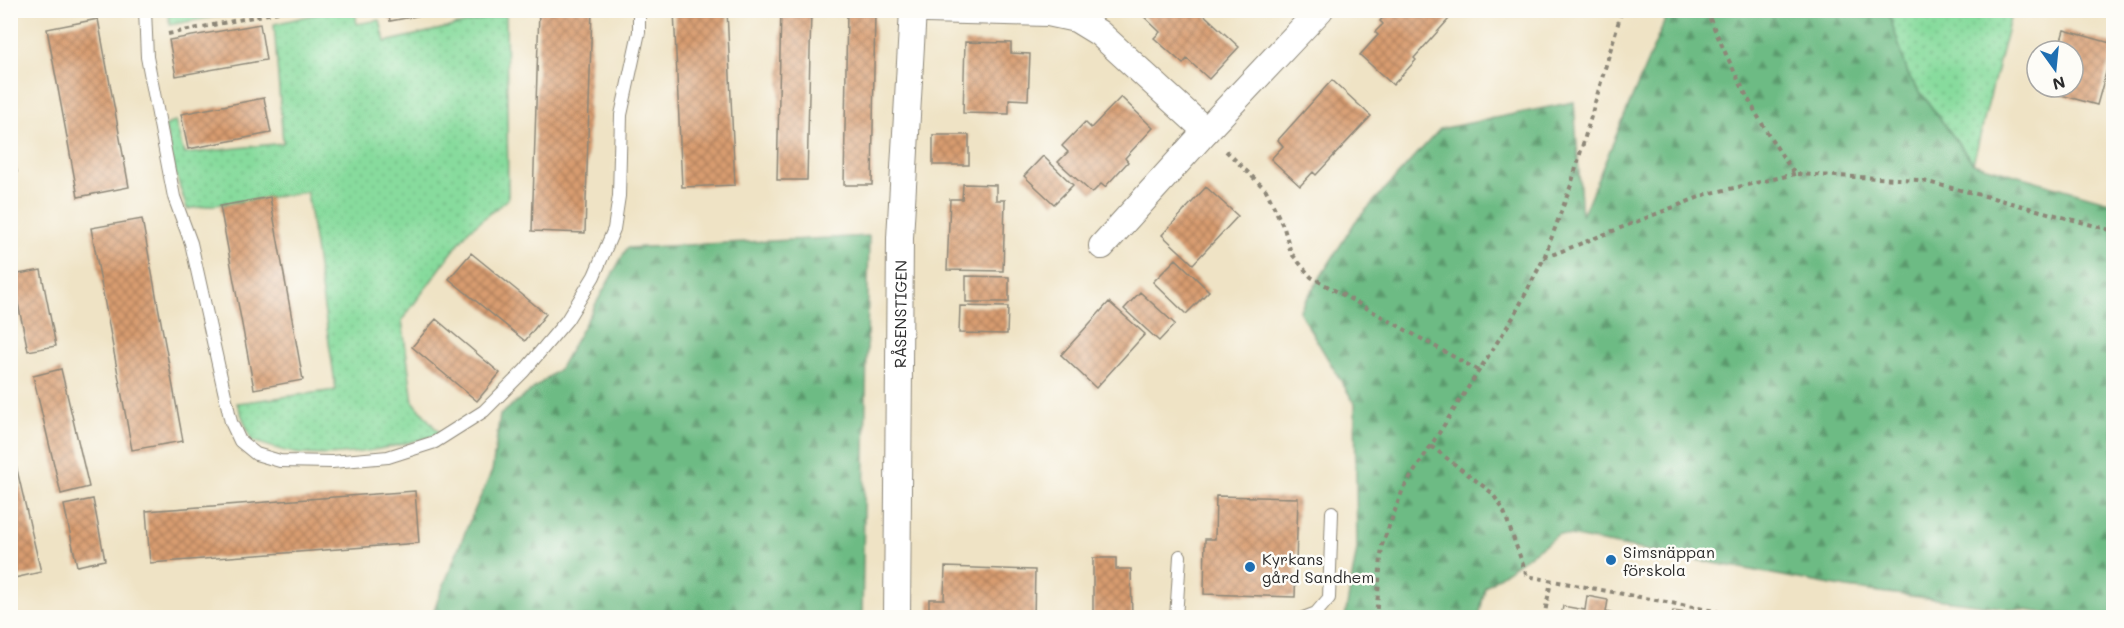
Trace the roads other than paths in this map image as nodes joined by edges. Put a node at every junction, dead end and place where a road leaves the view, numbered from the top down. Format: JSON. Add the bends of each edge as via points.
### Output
{"nodes":[{"id":1,"x":145,"y":10,"type":"edge"},
{"id":2,"x":639,"y":10,"type":"edge"},
{"id":3,"x":913,"y":10,"type":"edge"},
{"id":4,"x":926,"y":10,"type":"edge"},
{"id":5,"x":1320,"y":10,"type":"edge"},
{"id":6,"x":1078,"y":15,"type":"edge"},
{"id":7,"x":1206,"y":131,"type":"junction"},
{"id":8,"x":1101,"y":246,"type":"dead end"},
{"id":9,"x":1332,"y":513,"type":"dead end"},
{"id":10,"x":1180,"y":556,"type":"dead end"},
{"id":11,"x":897,"y":618,"type":"edge"},
{"id":12,"x":1176,"y":618,"type":"edge"},
{"id":13,"x":1303,"y":618,"type":"edge"}],
"edges":[{"from":1,"to":2,"type":"lane","via":[[147,57],[174,197],[191,243],[231,422],[240,441],[256,454],[280,461],[332,462],[388,456],[435,442],[484,411],[567,320],[594,276],[614,229],[621,115],[639,32]]},
{"from":3,"to":11,"type":"street","name":"RÅSENSTIGEN","via":[[900,238]]},
{"from":4,"to":6,"type":"street"},
{"from":5,"to":7,"type":"street"},
{"from":6,"to":7,"type":"street"},
{"from":7,"to":8,"type":"street"},
{"from":9,"to":13,"type":"lane","via":[[1329,598],[1316,613]]},
{"from":10,"to":12,"type":"lane"}]}
